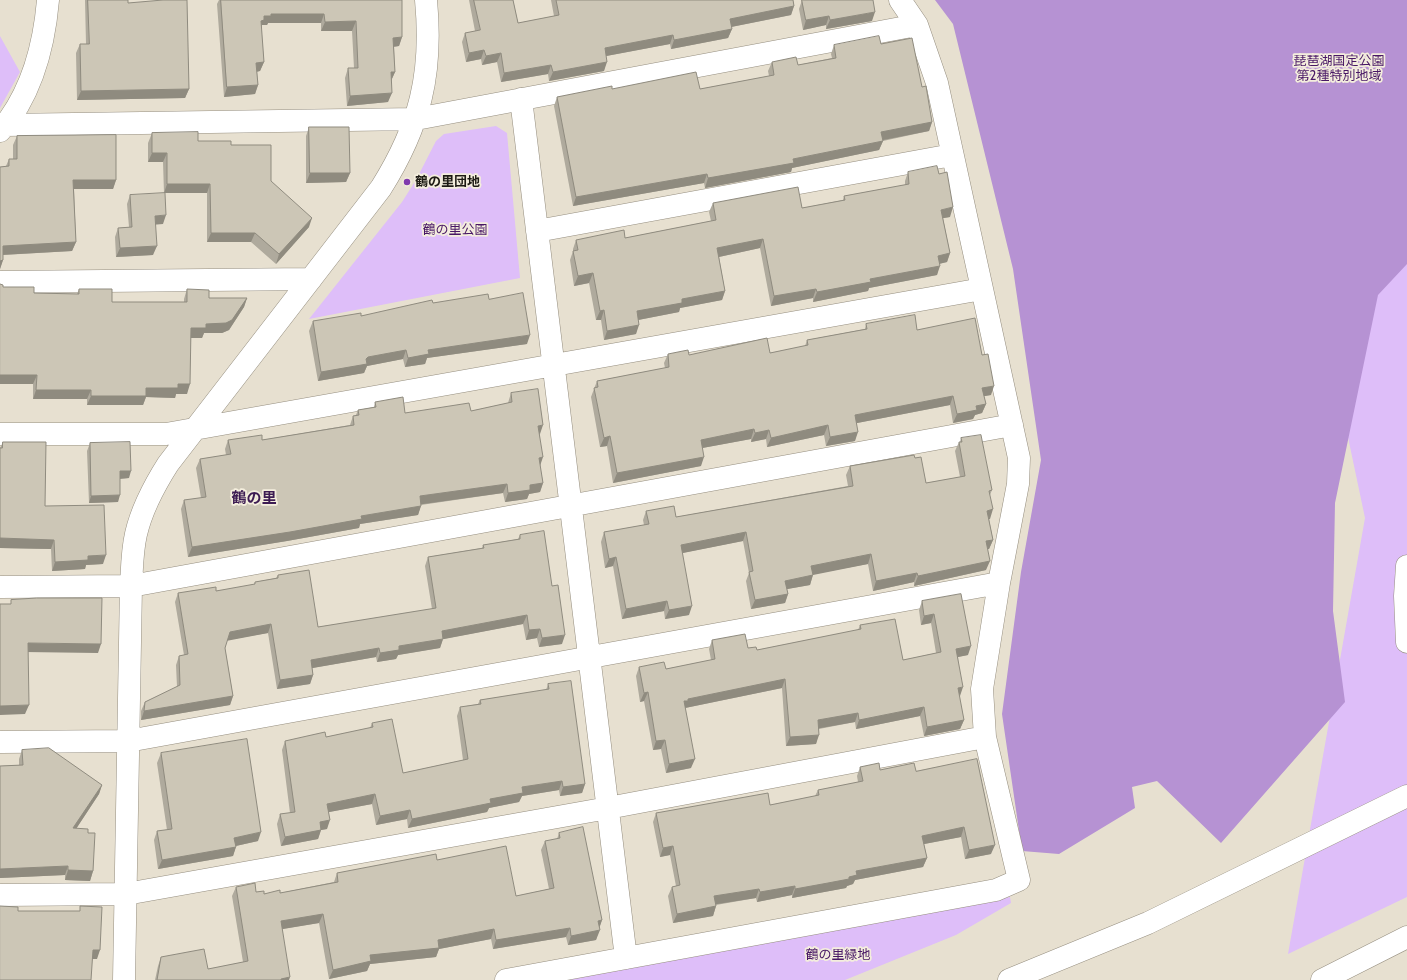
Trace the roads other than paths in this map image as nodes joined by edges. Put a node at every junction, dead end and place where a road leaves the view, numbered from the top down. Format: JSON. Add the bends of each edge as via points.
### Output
{"nodes":[{"id":1,"x":48,"y":0,"type":"edge"},
{"id":2,"x":426,"y":0,"type":"edge"},
{"id":3,"x":900,"y":0,"type":"edge"},
{"id":4,"x":917,"y":25,"type":"junction"},
{"id":5,"x":520,"y":99,"type":"junction"},
{"id":6,"x":416,"y":119,"type":"junction"},
{"id":7,"x":2,"y":128,"type":"edge"},
{"id":8,"x":952,"y":155,"type":"junction"},
{"id":9,"x":537,"y":231,"type":"junction"},
{"id":10,"x":311,"y":279,"type":"junction"},
{"id":11,"x":0,"y":282,"type":"edge"},
{"id":12,"x":982,"y":289,"type":"junction"},
{"id":13,"x":553,"y":366,"type":"junction"},
{"id":14,"x":1012,"y":425,"type":"junction"},
{"id":15,"x":193,"y":429,"type":"junction"},
{"id":16,"x":0,"y":434,"type":"edge"},
{"id":17,"x":571,"y":505,"type":"junction"},
{"id":18,"x":1407,"y":566,"type":"edge"},
{"id":19,"x":999,"y":583,"type":"junction"},
{"id":20,"x":131,"y":586,"type":"junction"},
{"id":21,"x":0,"y":587,"type":"edge"},
{"id":22,"x":1407,"y":642,"type":"edge"},
{"id":23,"x":589,"y":658,"type":"junction"},
{"id":24,"x":985,"y":737,"type":"junction"},
{"id":25,"x":128,"y":741,"type":"junction"},
{"id":26,"x":0,"y":742,"type":"edge"},
{"id":27,"x":1407,"y":796,"type":"edge"},
{"id":28,"x":608,"y":808,"type":"junction"},
{"id":29,"x":126,"y":894,"type":"junction"},
{"id":30,"x":0,"y":895,"type":"edge"},
{"id":31,"x":1407,"y":937,"type":"edge"},
{"id":32,"x":1407,"y":952,"type":"edge"},
{"id":33,"x":626,"y":958,"type":"junction"},
{"id":34,"x":124,"y":980,"type":"edge"},
{"id":35,"x":506,"y":980,"type":"edge"},
{"id":36,"x":1009,"y":980,"type":"edge"},
{"id":37,"x":1322,"y":980,"type":"edge"},
{"id":38,"x":1338,"y":980,"type":"edge"}],
"edges":[{"from":1,"to":7,"type":"main road","via":[[39,59],[27,90]]},
{"from":2,"to":6,"type":"main road","via":[[428,57]]},
{"from":3,"to":4,"type":"main road"},
{"from":4,"to":5,"type":"main road"},
{"from":4,"to":8,"type":"main road","via":[[937,83]]},
{"from":5,"to":6,"type":"main road"},
{"from":5,"to":9,"type":"main road"},
{"from":6,"to":7,"type":"main road"},
{"from":6,"to":10,"type":"main road","via":[[397,162],[381,188]]},
{"from":8,"to":9,"type":"main road"},
{"from":8,"to":12,"type":"main road"},
{"from":9,"to":13,"type":"main road"},
{"from":10,"to":11,"type":"main road"},
{"from":10,"to":15,"type":"main road"},
{"from":12,"to":13,"type":"main road"},
{"from":12,"to":14,"type":"main road"},
{"from":13,"to":15,"type":"main road"},
{"from":13,"to":17,"type":"main road"},
{"from":14,"to":17,"type":"main road"},
{"from":14,"to":19,"type":"main road","via":[[1019,458],[1018,484]]},
{"from":15,"to":16,"type":"main road","via":[[166,434]]},
{"from":15,"to":20,"type":"main road","via":[[152,490],[143,511],[136,535]]},
{"from":17,"to":20,"type":"main road"},
{"from":17,"to":23,"type":"main road"},
{"from":18,"to":22,"type":"main road"},
{"from":19,"to":23,"type":"main road"},
{"from":19,"to":24,"type":"main road","via":[[982,689]]},
{"from":20,"to":21,"type":"main road"},
{"from":20,"to":25,"type":"main road"},
{"from":23,"to":25,"type":"main road"},
{"from":23,"to":28,"type":"main road"},
{"from":24,"to":28,"type":"main road"},
{"from":24,"to":33,"type":"main road","via":[[1018,880],[996,890]]},
{"from":25,"to":26,"type":"main road"},
{"from":25,"to":29,"type":"main road"},
{"from":27,"to":36,"type":"main road","via":[[1148,923]]},
{"from":28,"to":29,"type":"main road"},
{"from":28,"to":33,"type":"main road"},
{"from":29,"to":30,"type":"main road"},
{"from":29,"to":34,"type":"main road"},
{"from":31,"to":37,"type":"main road"},
{"from":32,"to":38,"type":"main road"},
{"from":33,"to":35,"type":"main road"}]}
